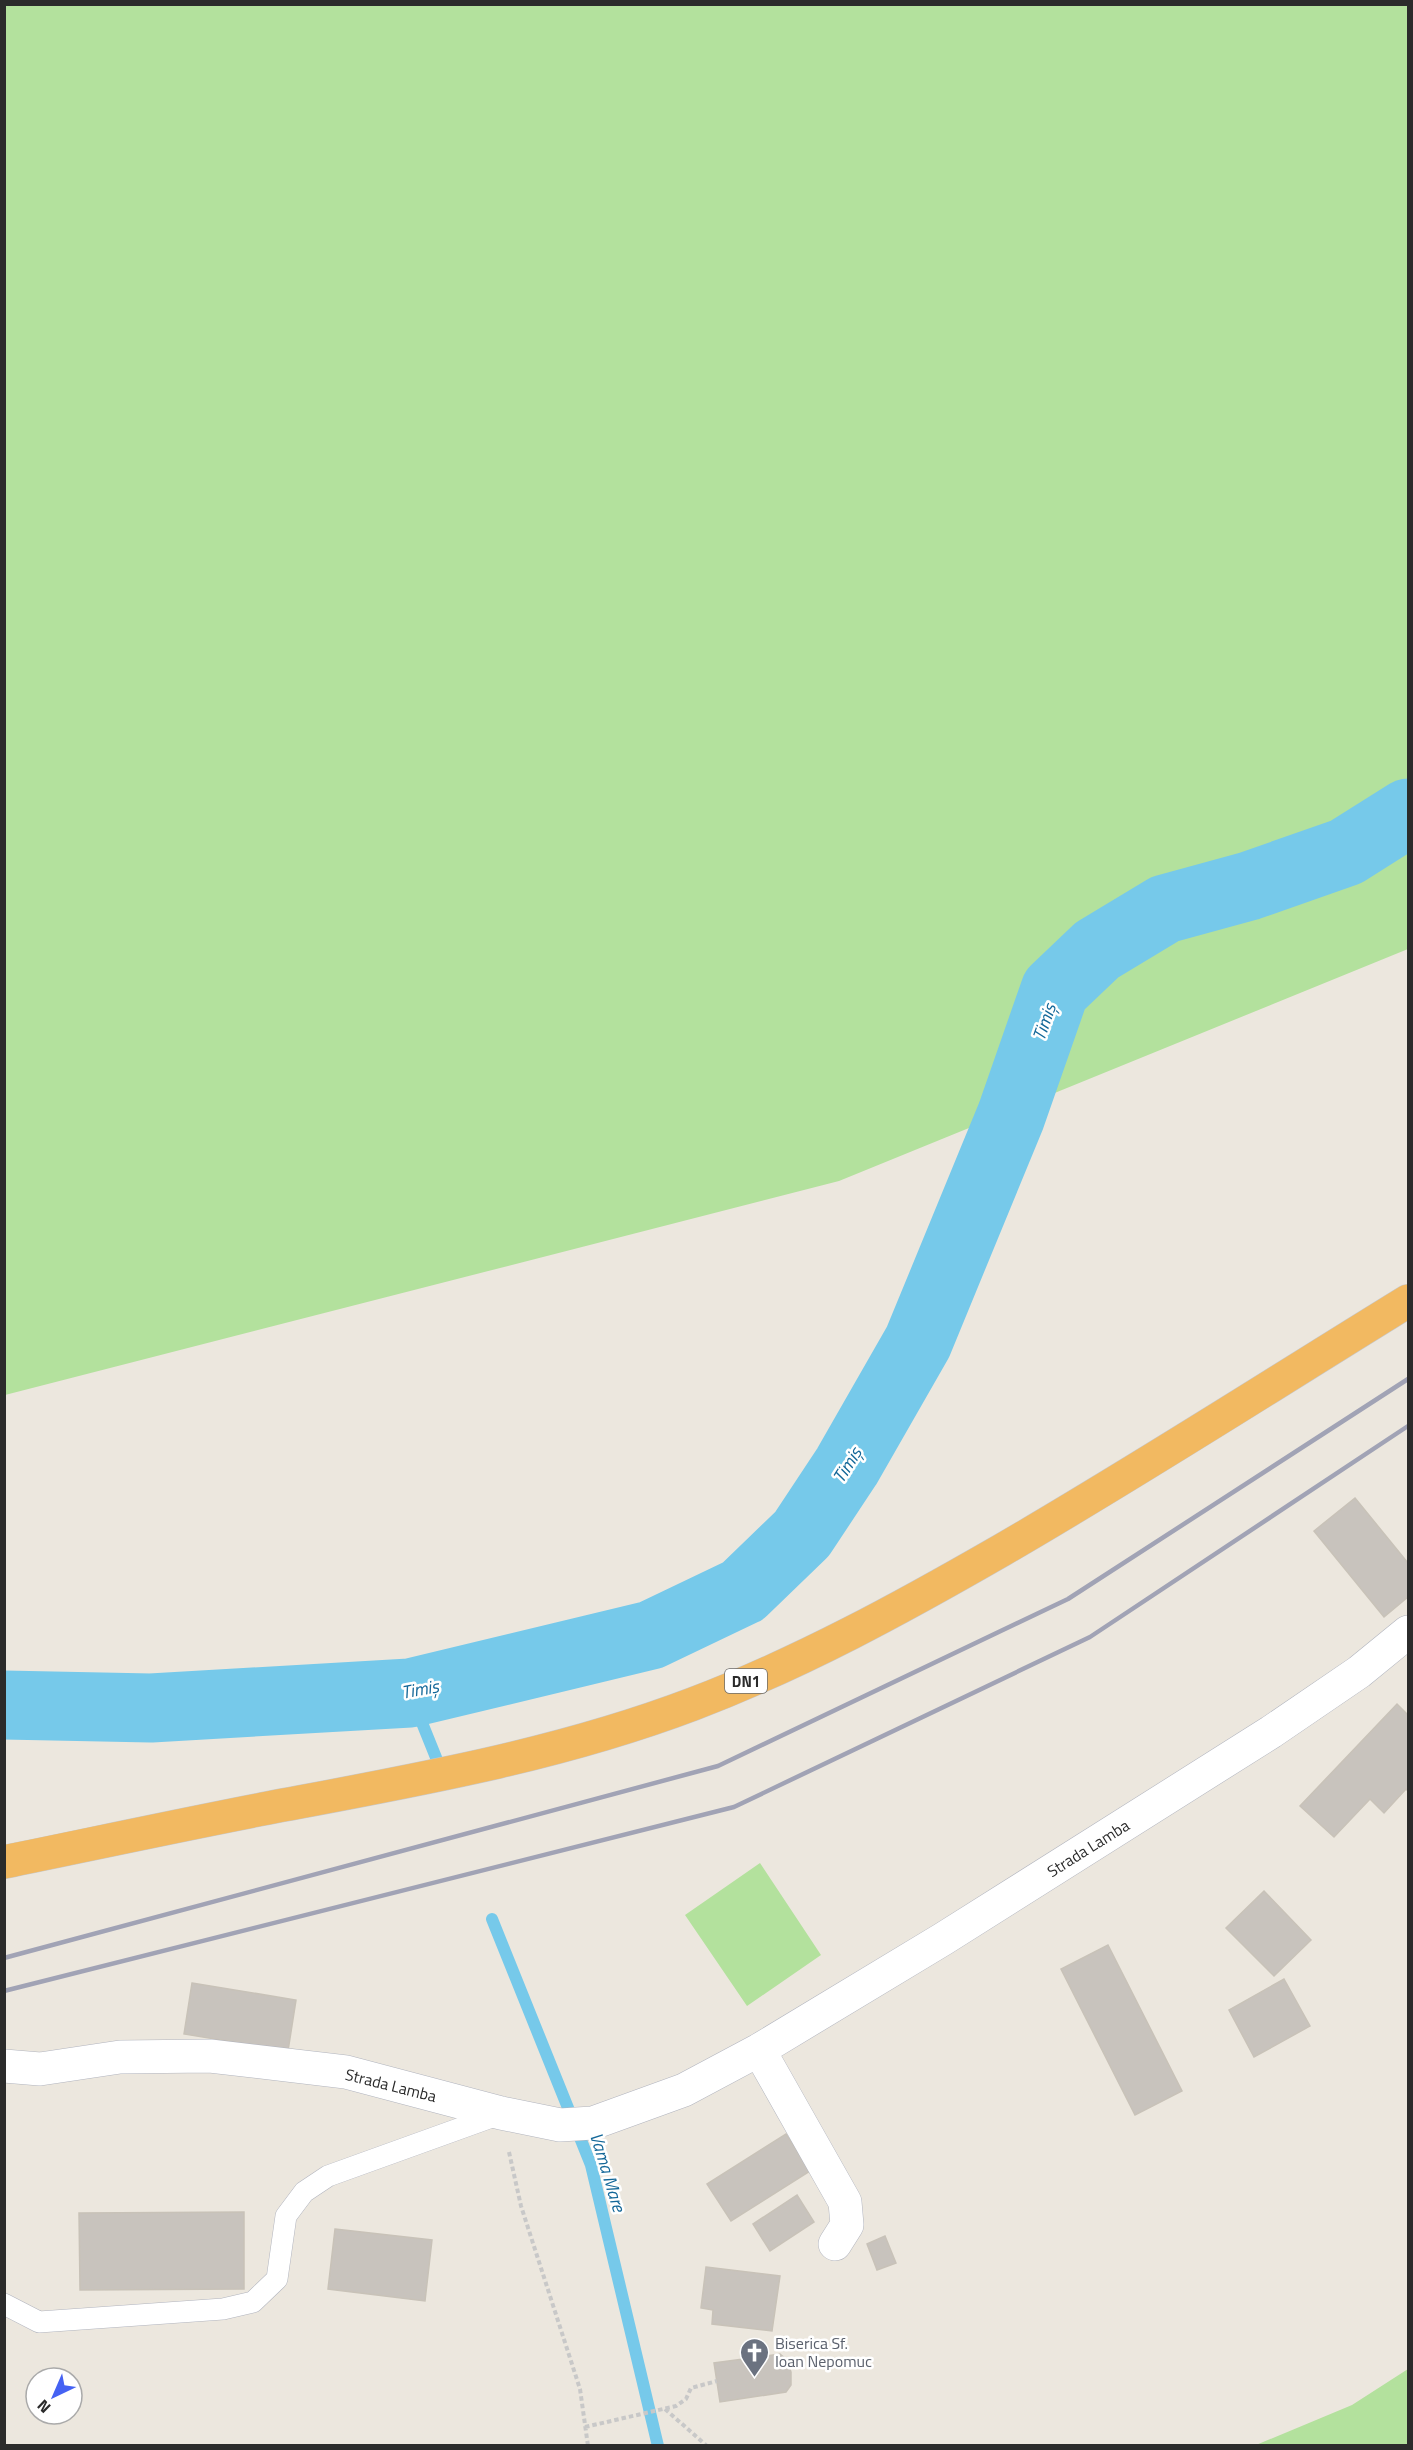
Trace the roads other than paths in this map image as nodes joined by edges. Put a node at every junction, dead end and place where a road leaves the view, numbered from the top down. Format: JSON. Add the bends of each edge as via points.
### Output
{"nodes":[{"id":1,"x":1408,"y":1301,"type":"edge"},
{"id":2,"x":1408,"y":1632,"type":"edge"},
{"id":3,"x":4,"y":1862,"type":"edge"},
{"id":4,"x":759,"y":2050,"type":"junction"},
{"id":5,"x":4,"y":2066,"type":"edge"},
{"id":6,"x":501,"y":2114,"type":"junction"},
{"id":7,"x":835,"y":2244,"type":"dead end"},
{"id":8,"x":4,"y":2304,"type":"edge"}],
"edges":[{"from":1,"to":3,"type":"highway","number":"DN1","via":[[1063,1515],[955,1577],[802,1657],[693,1704],[574,1743],[425,1779]]},
{"from":2,"to":4,"type":"street","name":"Strada Lamba","via":[[1359,1672],[1271,1732]]},
{"from":4,"to":6,"type":"street","name":"Strada Lamba","via":[[684,2090],[593,2123],[560,2125]]},
{"from":4,"to":7,"type":"street","via":[[845,2202],[847,2225]]},
{"from":5,"to":6,"type":"street","name":"Strada Lamba","via":[[40,2069],[120,2057],[210,2056],[346,2072]]},
{"from":6,"to":8,"type":"lane","via":[[328,2176],[304,2192],[286,2216],[277,2279],[253,2302],[223,2309],[39,2322]]}]}
